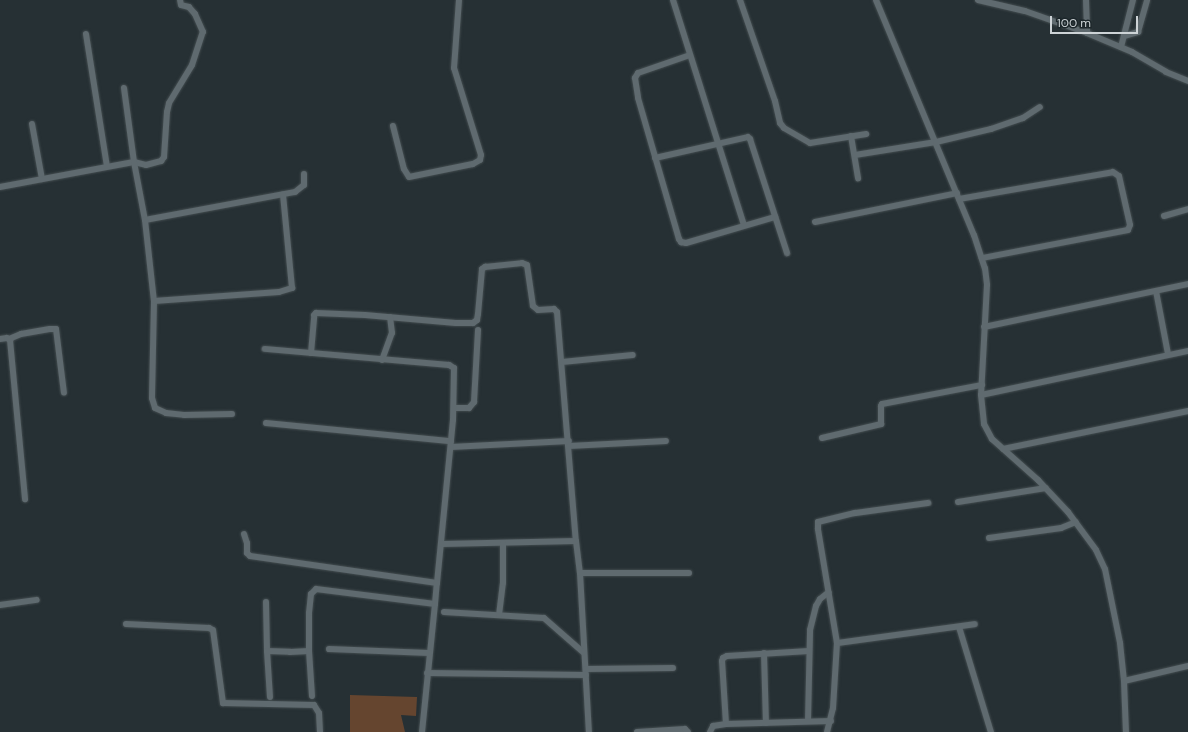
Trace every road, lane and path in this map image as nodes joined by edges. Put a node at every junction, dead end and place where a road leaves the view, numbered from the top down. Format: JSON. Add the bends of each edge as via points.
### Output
{"nodes":[{"id":1,"x":180,"y":0,"type":"edge"},
{"id":2,"x":459,"y":0,"type":"edge"},
{"id":3,"x":673,"y":0,"type":"edge"},
{"id":4,"x":740,"y":0,"type":"edge"},
{"id":5,"x":876,"y":0,"type":"edge"},
{"id":6,"x":978,"y":0,"type":"edge"},
{"id":7,"x":1086,"y":0,"type":"edge"},
{"id":8,"x":1133,"y":0,"type":"edge"},
{"id":9,"x":1147,"y":0,"type":"edge"},
{"id":10,"x":1087,"y":33,"type":"junction"},
{"id":11,"x":86,"y":34,"type":"dead end"},
{"id":12,"x":1124,"y":36,"type":"junction"},
{"id":13,"x":1121,"y":47,"type":"junction"},
{"id":14,"x":690,"y":55,"type":"junction"},
{"id":15,"x":1188,"y":81,"type":"edge"},
{"id":16,"x":124,"y":88,"type":"dead end"},
{"id":17,"x":1040,"y":107,"type":"dead end"},
{"id":18,"x":32,"y":124,"type":"dead end"},
{"id":19,"x":393,"y":126,"type":"dead end"},
{"id":20,"x":866,"y":134,"type":"dead end"},
{"id":21,"x":851,"y":136,"type":"junction"},
{"id":22,"x":936,"y":142,"type":"junction"},
{"id":23,"x":719,"y":143,"type":"junction"},
{"id":24,"x":855,"y":155,"type":"junction"},
{"id":25,"x":655,"y":158,"type":"junction"},
{"id":26,"x":134,"y":162,"type":"junction"},
{"id":27,"x":107,"y":166,"type":"junction"},
{"id":28,"x":304,"y":174,"type":"dead end"},
{"id":29,"x":858,"y":178,"type":"dead end"},
{"id":30,"x":42,"y":179,"type":"junction"},
{"id":31,"x":0,"y":186,"type":"edge"},
{"id":32,"x":283,"y":194,"type":"junction"},
{"id":33,"x":958,"y":196,"type":"junction"},
{"id":34,"x":1188,"y":209,"type":"edge"},
{"id":35,"x":1164,"y":216,"type":"dead end"},
{"id":36,"x":775,"y":217,"type":"junction"},
{"id":37,"x":145,"y":220,"type":"junction"},
{"id":38,"x":815,"y":222,"type":"dead end"},
{"id":39,"x":744,"y":225,"type":"junction"},
{"id":40,"x":787,"y":253,"type":"dead end"},
{"id":41,"x":982,"y":258,"type":"junction"},
{"id":42,"x":1188,"y":284,"type":"edge"},
{"id":43,"x":1156,"y":291,"type":"junction"},
{"id":44,"x":154,"y":301,"type":"junction"},
{"id":45,"x":390,"y":317,"type":"junction"},
{"id":46,"x":984,"y":327,"type":"junction"},
{"id":47,"x":478,"y":330,"type":"dead end"},
{"id":48,"x":8,"y":339,"type":"junction"},
{"id":49,"x":0,"y":340,"type":"edge"},
{"id":50,"x":265,"y":349,"type":"dead end"},
{"id":51,"x":1188,"y":350,"type":"edge"},
{"id":52,"x":311,"y":353,"type":"junction"},
{"id":53,"x":1168,"y":354,"type":"junction"},
{"id":54,"x":633,"y":355,"type":"dead end"},
{"id":55,"x":382,"y":360,"type":"junction"},
{"id":56,"x":562,"y":362,"type":"junction"},
{"id":57,"x":982,"y":385,"type":"junction"},
{"id":58,"x":64,"y":393,"type":"dead end"},
{"id":59,"x":981,"y":395,"type":"junction"},
{"id":60,"x":454,"y":408,"type":"junction"},
{"id":61,"x":1188,"y":411,"type":"edge"},
{"id":62,"x":232,"y":414,"type":"dead end"},
{"id":63,"x":266,"y":423,"type":"dead end"},
{"id":64,"x":822,"y":438,"type":"dead end"},
{"id":65,"x":666,"y":441,"type":"dead end"},
{"id":66,"x":451,"y":444,"type":"junction"},
{"id":67,"x":569,"y":444,"type":"junction"},
{"id":68,"x":1003,"y":449,"type":"junction"},
{"id":69,"x":1046,"y":488,"type":"junction"},
{"id":70,"x":24,"y":499,"type":"dead end"},
{"id":71,"x":958,"y":502,"type":"dead end"},
{"id":72,"x":928,"y":503,"type":"dead end"},
{"id":73,"x":1076,"y":522,"type":"junction"},
{"id":74,"x":244,"y":534,"type":"dead end"},
{"id":75,"x":989,"y":538,"type":"dead end"},
{"id":76,"x":576,"y":541,"type":"junction"},
{"id":77,"x":503,"y":543,"type":"junction"},
{"id":78,"x":442,"y":544,"type":"junction"},
{"id":79,"x":580,"y":573,"type":"junction"},
{"id":80,"x":689,"y":573,"type":"dead end"},
{"id":81,"x":437,"y":583,"type":"junction"},
{"id":82,"x":829,"y":592,"type":"junction"},
{"id":83,"x":37,"y":600,"type":"dead end"},
{"id":84,"x":266,"y":602,"type":"dead end"},
{"id":85,"x":435,"y":604,"type":"junction"},
{"id":86,"x":0,"y":605,"type":"edge"},
{"id":87,"x":444,"y":612,"type":"dead end"},
{"id":88,"x":499,"y":615,"type":"junction"},
{"id":89,"x":126,"y":624,"type":"dead end"},
{"id":90,"x":975,"y":624,"type":"dead end"},
{"id":91,"x":959,"y":627,"type":"junction"},
{"id":92,"x":837,"y":643,"type":"junction"},
{"id":93,"x":329,"y":649,"type":"dead end"},
{"id":94,"x":267,"y":651,"type":"junction"},
{"id":95,"x":309,"y":651,"type":"junction"},
{"id":96,"x":810,"y":651,"type":"junction"},
{"id":97,"x":584,"y":652,"type":"junction"},
{"id":98,"x":764,"y":653,"type":"junction"},
{"id":99,"x":429,"y":654,"type":"junction"},
{"id":100,"x":1188,"y":666,"type":"edge"},
{"id":101,"x":673,"y":668,"type":"dead end"},
{"id":102,"x":586,"y":672,"type":"junction"},
{"id":103,"x":428,"y":673,"type":"junction"},
{"id":104,"x":1124,"y":681,"type":"junction"},
{"id":105,"x":312,"y":696,"type":"dead end"},
{"id":106,"x":270,"y":697,"type":"dead end"},
{"id":107,"x":808,"y":721,"type":"junction"},
{"id":108,"x":831,"y":721,"type":"junction"},
{"id":109,"x":766,"y":723,"type":"junction"},
{"id":110,"x":726,"y":724,"type":"junction"},
{"id":111,"x":320,"y":732,"type":"edge"},
{"id":112,"x":422,"y":732,"type":"edge"},
{"id":113,"x":589,"y":732,"type":"edge"},
{"id":114,"x":637,"y":732,"type":"edge"},
{"id":115,"x":688,"y":732,"type":"edge"},
{"id":116,"x":710,"y":732,"type":"edge"},
{"id":117,"x":827,"y":732,"type":"edge"},
{"id":118,"x":991,"y":732,"type":"edge"},
{"id":119,"x":1126,"y":732,"type":"edge"}],
"edges":[{"from":1,"to":26,"type":"street","via":[[181,5],[189,7],[195,14],[203,32],[201,42],[186,77],[169,103],[162,161],[146,165]]},
{"from":2,"to":19,"type":"street","via":[[454,68],[479,149],[480,160],[473,164],[410,177],[404,169]]},
{"from":3,"to":14,"type":"street"},
{"from":4,"to":21,"type":"street","via":[[775,101],[780,123],[784,128],[810,143]]},
{"from":5,"to":22,"type":"street"},
{"from":6,"to":10,"type":"street","via":[[1025,11]]},
{"from":7,"to":10,"type":"street"},
{"from":8,"to":12,"type":"street"},
{"from":9,"to":12,"type":"street","via":[[1138,32]]},
{"from":10,"to":13,"type":"street"},
{"from":11,"to":27,"type":"street"},
{"from":12,"to":13,"type":"street"},
{"from":13,"to":15,"type":"street"},
{"from":14,"to":23,"type":"street"},
{"from":14,"to":25,"type":"street","via":[[635,75],[634,83]]},
{"from":16,"to":26,"type":"street"},
{"from":17,"to":22,"type":"street","via":[[1009,124]]},
{"from":18,"to":30,"type":"street"},
{"from":20,"to":21,"type":"street"},
{"from":21,"to":24,"type":"street"},
{"from":22,"to":24,"type":"street"},
{"from":22,"to":33,"type":"street"},
{"from":23,"to":25,"type":"street"},
{"from":23,"to":36,"type":"street","via":[[745,137],[750,140]]},
{"from":23,"to":39,"type":"street"},
{"from":24,"to":29,"type":"street"},
{"from":25,"to":39,"type":"street","via":[[681,242],[686,243]]},
{"from":26,"to":27,"type":"street"},
{"from":26,"to":37,"type":"street"},
{"from":27,"to":30,"type":"street"},
{"from":28,"to":32,"type":"street","via":[[304,185],[301,189]]},
{"from":30,"to":31,"type":"street"},
{"from":32,"to":37,"type":"street"},
{"from":32,"to":44,"type":"street","via":[[292,288],[279,292]]},
{"from":33,"to":38,"type":"street"},
{"from":33,"to":41,"type":"street"},
{"from":33,"to":41,"type":"street","via":[[1113,172],[1119,176],[1130,225],[1128,230]]},
{"from":34,"to":35,"type":"street"},
{"from":36,"to":39,"type":"street"},
{"from":36,"to":40,"type":"street"},
{"from":37,"to":44,"type":"street"},
{"from":41,"to":46,"type":"street","via":[[987,285]]},
{"from":42,"to":43,"type":"street"},
{"from":43,"to":46,"type":"street"},
{"from":43,"to":53,"type":"street"},
{"from":44,"to":62,"type":"street","via":[[152,398],[155,408],[166,413],[184,415]]},
{"from":45,"to":52,"type":"street","via":[[316,313]]},
{"from":45,"to":55,"type":"street","via":[[392,333]]},
{"from":45,"to":56,"type":"street","via":[[473,323],[477,320],[482,269],[525,263],[529,271],[533,306],[538,310],[554,309],[557,312]]},
{"from":46,"to":57,"type":"street"},
{"from":47,"to":60,"type":"street","via":[[474,402],[469,408]]},
{"from":48,"to":49,"type":"street"},
{"from":48,"to":58,"type":"street","via":[[21,334],[56,329]]},
{"from":48,"to":70,"type":"street"},
{"from":50,"to":52,"type":"street"},
{"from":51,"to":53,"type":"street"},
{"from":52,"to":55,"type":"street"},
{"from":53,"to":59,"type":"street"},
{"from":54,"to":56,"type":"street"},
{"from":55,"to":60,"type":"street","via":[[452,366],[455,381]]},
{"from":56,"to":67,"type":"street"},
{"from":57,"to":59,"type":"street"},
{"from":57,"to":64,"type":"street","via":[[882,404],[881,424]]},
{"from":59,"to":68,"type":"street","via":[[982,415],[987,432]]},
{"from":60,"to":66,"type":"street"},
{"from":61,"to":68,"type":"street"},
{"from":63,"to":66,"type":"street"},
{"from":65,"to":67,"type":"street"},
{"from":66,"to":67,"type":"street"},
{"from":66,"to":78,"type":"street"},
{"from":67,"to":76,"type":"street"},
{"from":68,"to":69,"type":"street"},
{"from":69,"to":71,"type":"street"},
{"from":69,"to":73,"type":"street"},
{"from":72,"to":82,"type":"street","via":[[854,513],[818,522]]},
{"from":73,"to":75,"type":"street","via":[[1061,528]]},
{"from":73,"to":104,"type":"street","via":[[1096,550],[1105,569],[1120,643]]},
{"from":74,"to":81,"type":"street","via":[[247,553],[250,556]]},
{"from":76,"to":77,"type":"street"},
{"from":76,"to":79,"type":"street"},
{"from":77,"to":78,"type":"street"},
{"from":77,"to":88,"type":"street"},
{"from":78,"to":81,"type":"street"},
{"from":79,"to":80,"type":"street"},
{"from":79,"to":97,"type":"street"},
{"from":81,"to":85,"type":"street"},
{"from":82,"to":92,"type":"street"},
{"from":82,"to":96,"type":"street","via":[[820,599],[812,617]]},
{"from":83,"to":86,"type":"street"},
{"from":84,"to":94,"type":"street"},
{"from":85,"to":95,"type":"street","via":[[316,589],[311,594]]},
{"from":85,"to":99,"type":"street"},
{"from":87,"to":88,"type":"street"},
{"from":88,"to":97,"type":"street","via":[[544,618]]},
{"from":89,"to":111,"type":"street","via":[[213,630],[223,703],[314,705],[319,713]]},
{"from":90,"to":91,"type":"street"},
{"from":91,"to":92,"type":"street"},
{"from":91,"to":118,"type":"street"},
{"from":92,"to":108,"type":"street"},
{"from":93,"to":99,"type":"street"},
{"from":94,"to":95,"type":"street"},
{"from":94,"to":106,"type":"street"},
{"from":95,"to":105,"type":"street"},
{"from":96,"to":98,"type":"street"},
{"from":96,"to":107,"type":"street"},
{"from":97,"to":102,"type":"street"},
{"from":98,"to":109,"type":"street"},
{"from":98,"to":110,"type":"street","via":[[723,658]]},
{"from":99,"to":103,"type":"street"},
{"from":100,"to":104,"type":"street"},
{"from":101,"to":102,"type":"street"},
{"from":102,"to":103,"type":"street"},
{"from":102,"to":113,"type":"street"},
{"from":103,"to":112,"type":"street"},
{"from":104,"to":119,"type":"street"},
{"from":107,"to":108,"type":"street"},
{"from":107,"to":109,"type":"street"},
{"from":108,"to":117,"type":"street"},
{"from":109,"to":110,"type":"street"},
{"from":110,"to":116,"type":"street","via":[[713,726]]},
{"from":114,"to":115,"type":"street","via":[[685,729]]}]}
